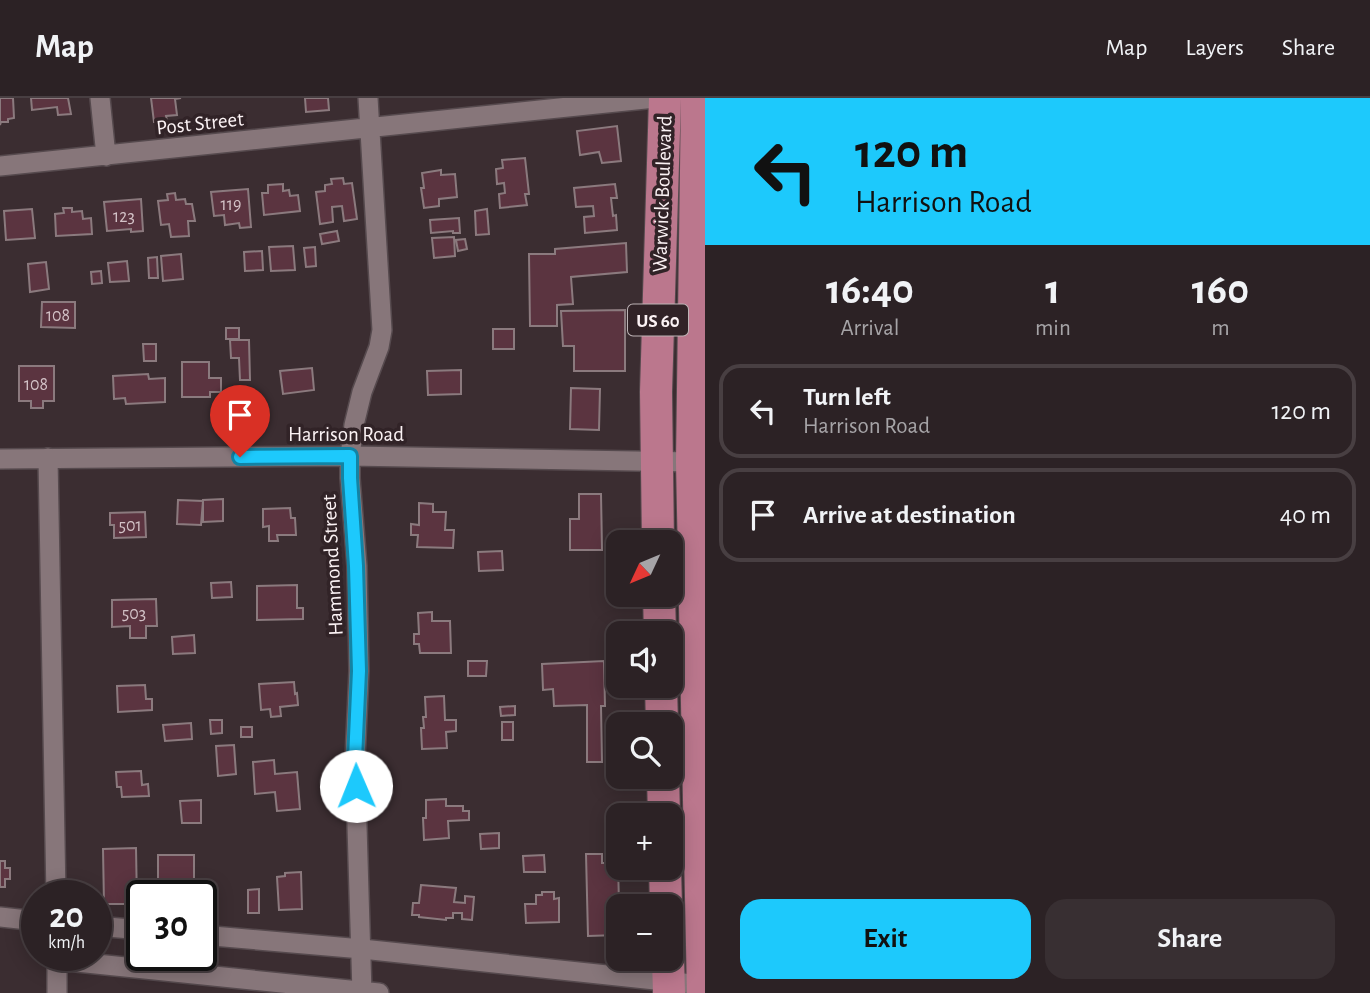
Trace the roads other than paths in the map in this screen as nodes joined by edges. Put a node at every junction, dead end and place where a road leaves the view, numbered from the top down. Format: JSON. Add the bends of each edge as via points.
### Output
{"nodes":[{"id":1,"x":100,"y":98,"type":"edge"},
{"id":2,"x":368,"y":98,"type":"edge"},
{"id":3,"x":655,"y":98,"type":"edge"},
{"id":4,"x":664,"y":98,"type":"edge"},
{"id":5,"x":697,"y":98,"type":"edge"},
{"id":6,"x":370,"y":128,"type":"junction"},
{"id":7,"x":106,"y":156,"type":"junction"},
{"id":8,"x":0,"y":166,"type":"edge"},
{"id":9,"x":698,"y":392,"type":"edge"},
{"id":10,"x":656,"y":397,"type":"junction"},
{"id":11,"x":350,"y":456,"type":"junction"},
{"id":12,"x":48,"y":458,"type":"junction"},
{"id":13,"x":0,"y":459,"type":"edge"},
{"id":14,"x":656,"y":460,"type":"junction"},
{"id":15,"x":692,"y":462,"type":"junction"},
{"id":16,"x":658,"y":530,"type":"edge"},
{"id":17,"x":700,"y":699,"type":"edge"},
{"id":18,"x":661,"y":704,"type":"edge"},
{"id":19,"x":56,"y":880,"type":"edge"},
{"id":20,"x":0,"y":917,"type":"edge"},
{"id":21,"x":21,"y":919,"type":"edge"},
{"id":22,"x":217,"y":936,"type":"edge"},
{"id":23,"x":362,"y":949,"type":"junction"},
{"id":24,"x":112,"y":964,"type":"edge"},
{"id":25,"x":57,"y":971,"type":"edge"},
{"id":26,"x":587,"y":973,"type":"junction"},
{"id":27,"x":668,"y":978,"type":"edge"},
{"id":28,"x":702,"y":989,"type":"edge"},
{"id":29,"x":368,"y":992,"type":"edge"},
{"id":30,"x":57,"y":993,"type":"edge"},
{"id":31,"x":585,"y":993,"type":"edge"}],
"edges":[{"from":1,"to":7,"type":"street"},
{"from":2,"to":6,"type":"street","name":"Hammond Street"},
{"from":3,"to":6,"type":"street","name":"Post Street"},
{"from":4,"to":10,"type":"main road","name":"Warwick Boulevard","number":"US 60"},
{"from":5,"to":9,"type":"main road","name":"Warwick Boulevard","number":"US 60"},
{"from":6,"to":7,"type":"street","name":"Post Street"},
{"from":6,"to":11,"type":"street","name":"Hammond Street","via":[[382,330],[362,393]]},
{"from":7,"to":8,"type":"street","name":"Post Street"},
{"from":9,"to":10,"type":"street"},
{"from":9,"to":15,"type":"main road","name":"Warwick Boulevard","number":"US 60"},
{"from":10,"to":14,"type":"main road","name":"Warwick Boulevard","number":"US 60"},
{"from":11,"to":12,"type":"street","name":"Harrison Road"},
{"from":11,"to":14,"type":"street","name":"Harrison Road"},
{"from":11,"to":23,"type":"street","name":"Hammond Street","via":[[357,579],[355,759]]},
{"from":12,"to":13,"type":"street","name":"Harrison Road"},
{"from":12,"to":19,"type":"street"},
{"from":14,"to":15,"type":"street","name":"Harrison Road"},
{"from":14,"to":16,"type":"main road","name":"Warwick Boulevard","number":"US 60"},
{"from":15,"to":17,"type":"main road","name":"Warwick Boulevard","number":"US 60"},
{"from":17,"to":18,"type":"street"},
{"from":17,"to":28,"type":"main road","name":"Warwick Boulevard","number":"US 60"},
{"from":20,"to":21,"type":"street"},
{"from":22,"to":23,"type":"street"},
{"from":23,"to":26,"type":"street"},
{"from":23,"to":29,"type":"street","name":"Hammond Street"},
{"from":24,"to":29,"type":"street"},
{"from":25,"to":30,"type":"street"},
{"from":26,"to":27,"type":"street"},
{"from":26,"to":31,"type":"street"},
{"from":27,"to":28,"type":"street"}]}
